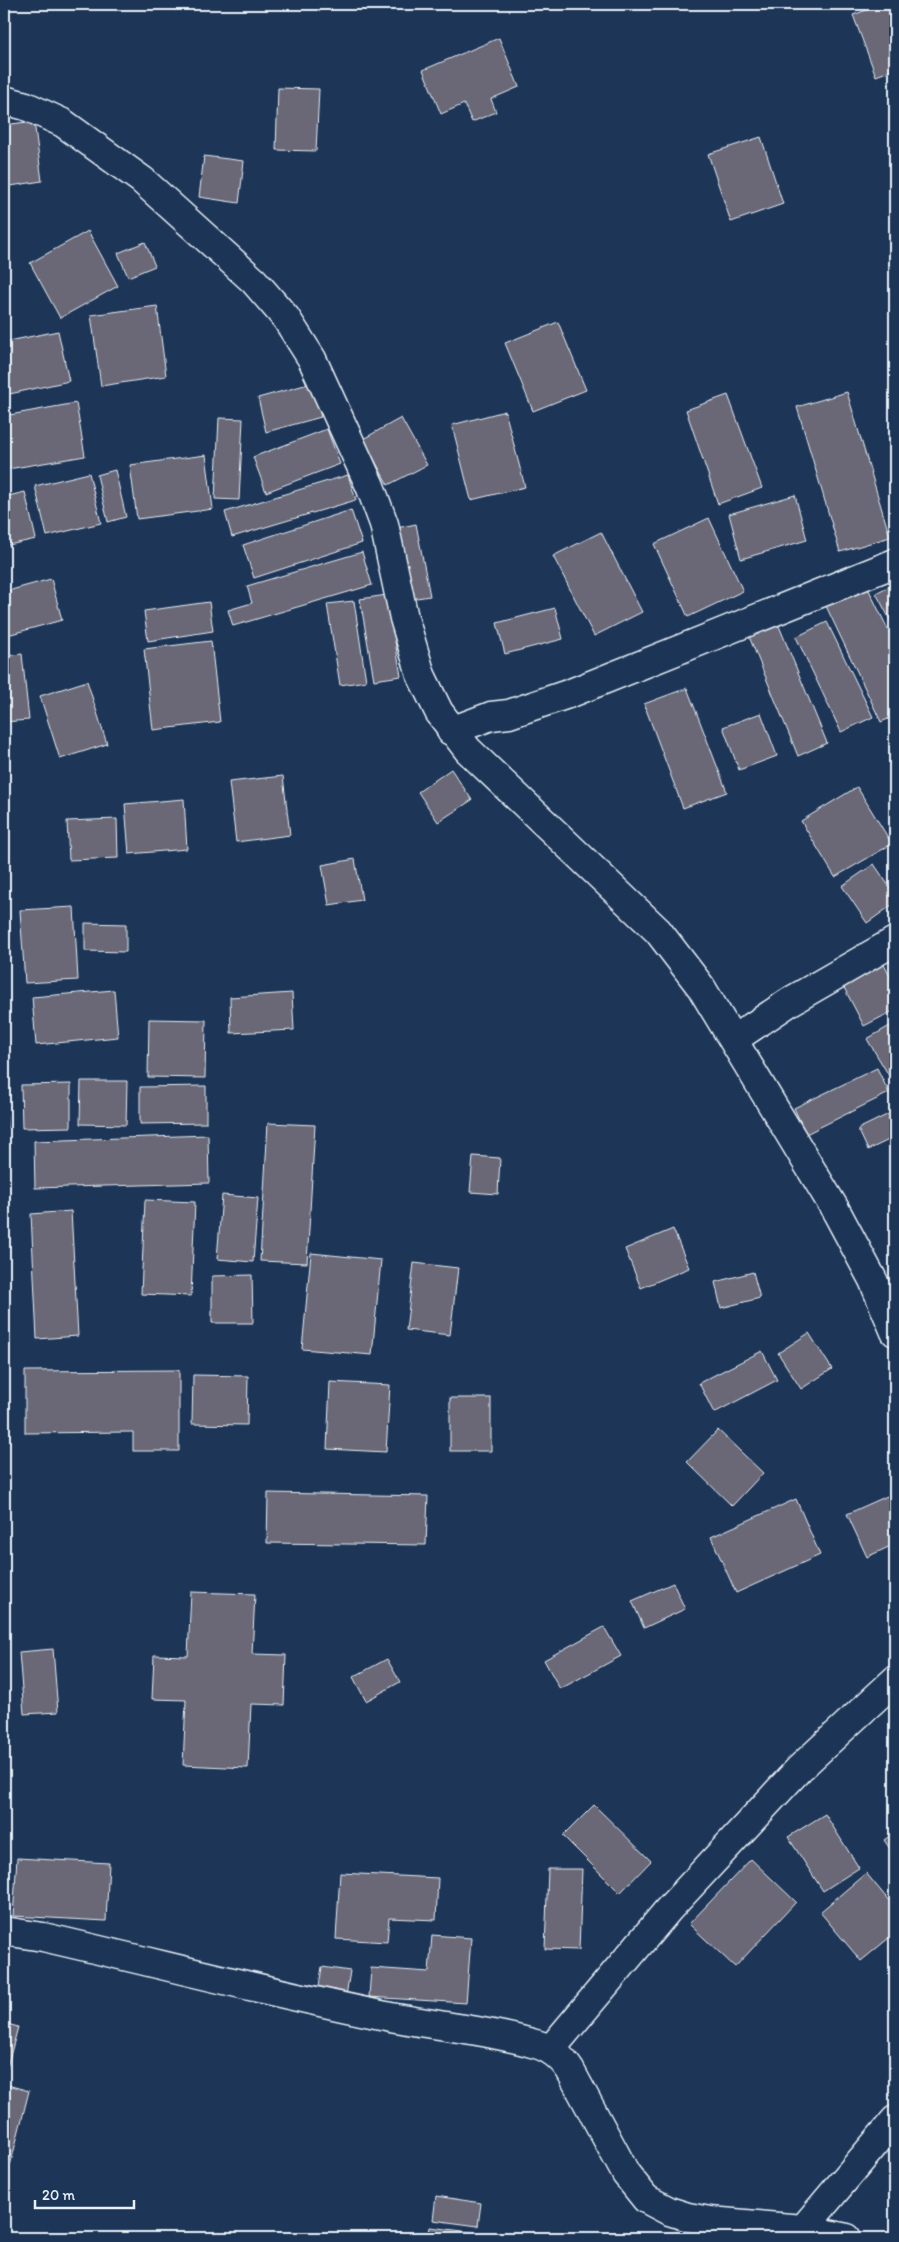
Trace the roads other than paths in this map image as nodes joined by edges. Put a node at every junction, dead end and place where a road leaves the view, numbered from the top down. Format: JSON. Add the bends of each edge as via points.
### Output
{"nodes":[{"id":1,"x":4,"y":100,"type":"edge"},
{"id":2,"x":895,"y":563,"type":"edge"},
{"id":3,"x":451,"y":731,"type":"junction"},
{"id":4,"x":895,"y":941,"type":"edge"},
{"id":5,"x":734,"y":1039,"type":"junction"},
{"id":6,"x":895,"y":1332,"type":"edge"},
{"id":7,"x":895,"y":1680,"type":"edge"},
{"id":8,"x":4,"y":1931,"type":"edge"},
{"id":9,"x":550,"y":2050,"type":"junction"},
{"id":10,"x":895,"y":2120,"type":"edge"},
{"id":11,"x":803,"y":2229,"type":"junction"},
{"id":12,"x":847,"y":2238,"type":"edge"}],
"edges":[{"from":1,"to":3,"type":"street","via":[[63,123],[142,180],[254,281],[286,318],[312,358],[370,486],[384,524],[404,618],[421,676]]},
{"from":2,"to":3,"type":"street","via":[[571,693]]},
{"from":3,"to":5,"type":"street","via":[[514,796],[658,931]]},
{"from":4,"to":5,"type":"street","via":[[791,1001]]},
{"from":5,"to":6,"type":"street","via":[[835,1209],[873,1280]]},
{"from":7,"to":9,"type":"street","via":[[786,1783],[668,1910]]},
{"from":8,"to":9,"type":"street","via":[[43,1937],[387,2016],[516,2039]]},
{"from":9,"to":11,"type":"street","via":[[570,2070],[626,2174],[646,2199],[688,2217]]},
{"from":10,"to":11,"type":"street"},
{"from":11,"to":12,"type":"street"}]}
